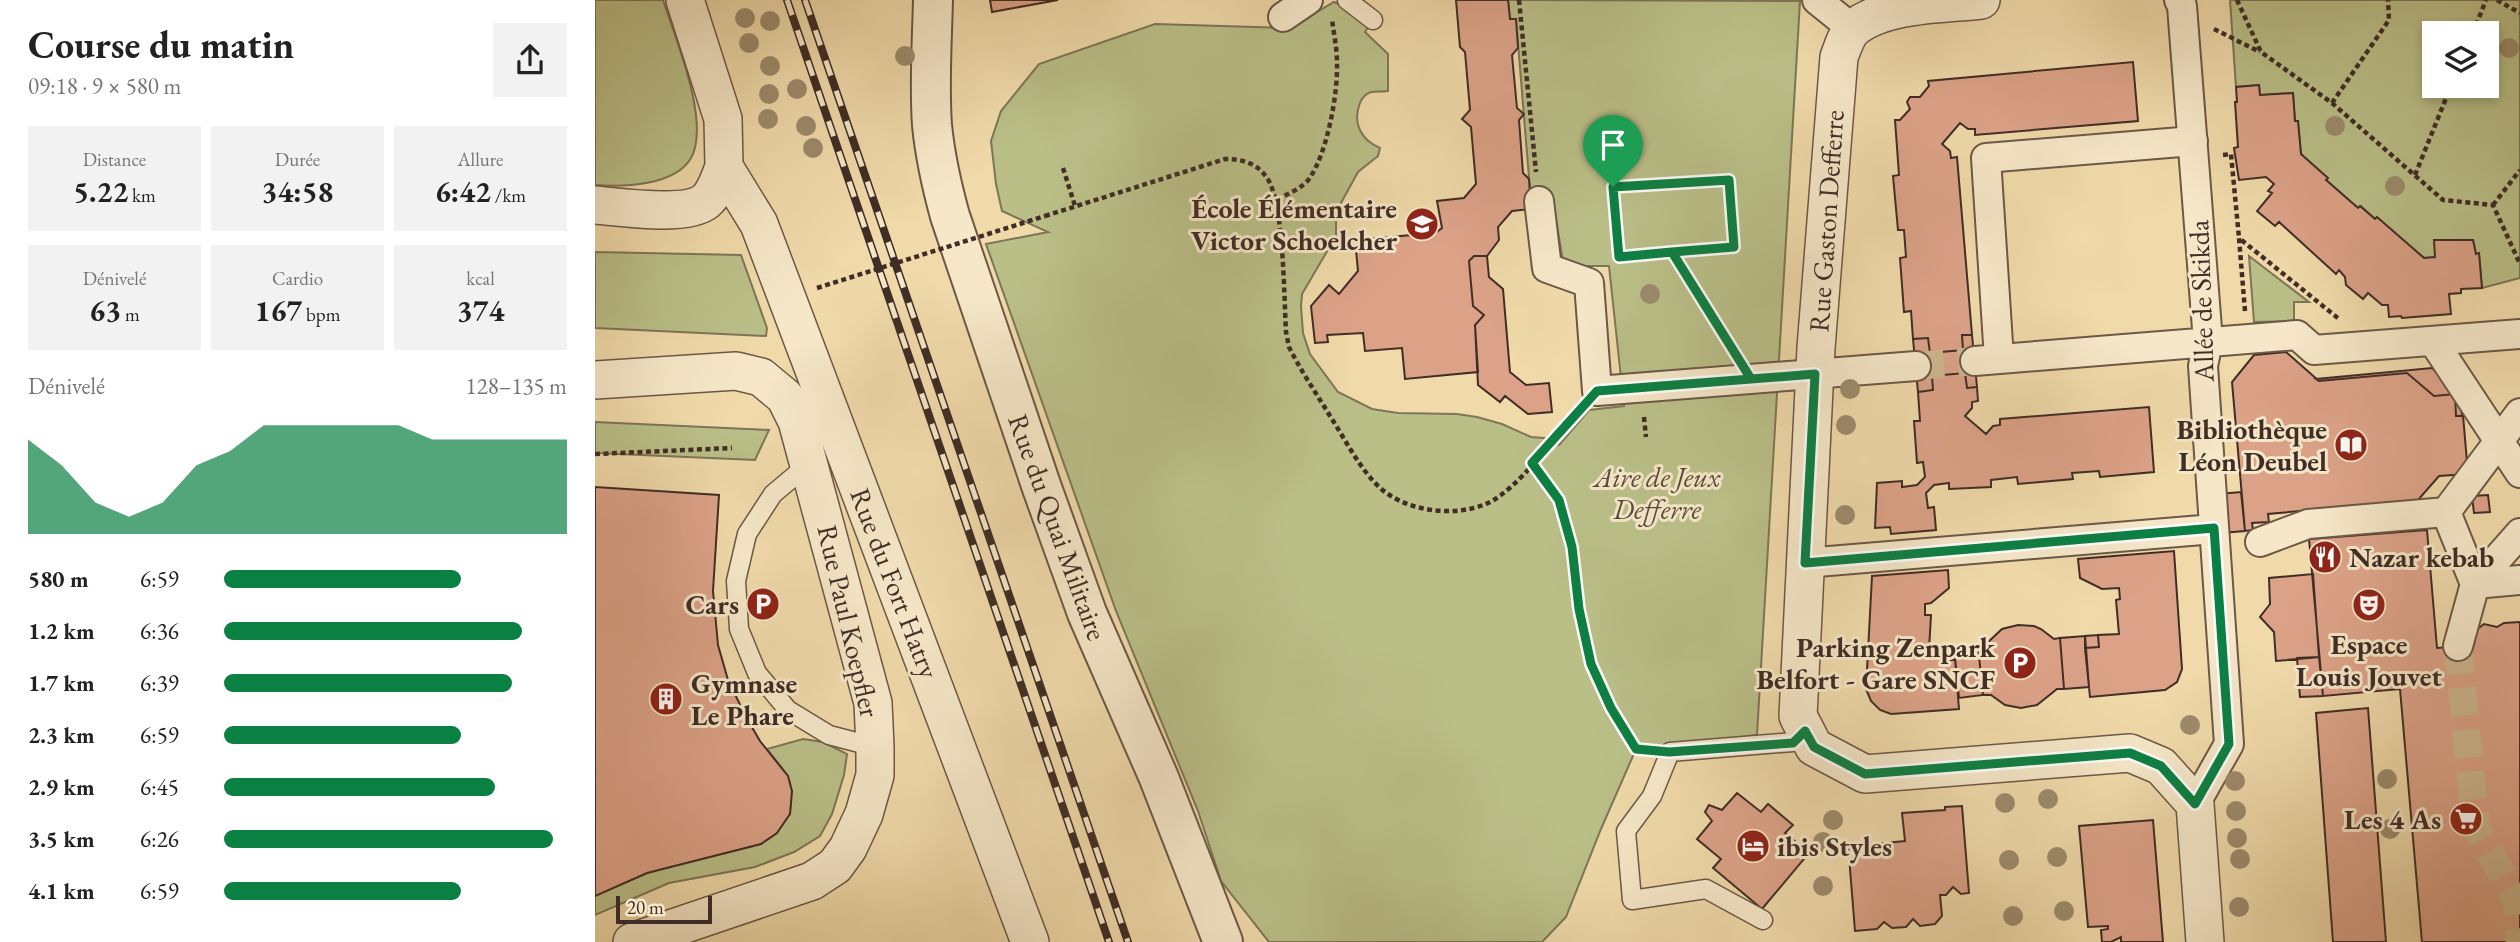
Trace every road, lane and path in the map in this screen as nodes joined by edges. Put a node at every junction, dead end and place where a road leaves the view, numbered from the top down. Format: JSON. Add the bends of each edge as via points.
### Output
{"nodes":[{"id":1,"x":685,"y":0,"type":"edge"},
{"id":2,"x":933,"y":0,"type":"edge"},
{"id":3,"x":1347,"y":0,"type":"edge"},
{"id":4,"x":1519,"y":0,"type":"edge"},
{"id":5,"x":1817,"y":0,"type":"edge"},
{"id":6,"x":1981,"y":0,"type":"edge"},
{"id":7,"x":2179,"y":0,"type":"edge"},
{"id":8,"x":2237,"y":0,"type":"edge"},
{"id":9,"x":2390,"y":0,"type":"edge"},
{"id":10,"x":2486,"y":0,"type":"edge"},
{"id":11,"x":2497,"y":0,"type":"edge"},
{"id":12,"x":1320,"y":6,"type":"edge"},
{"id":13,"x":2520,"y":13,"type":"edge"},
{"id":14,"x":1283,"y":17,"type":"dead end"},
{"id":15,"x":1373,"y":20,"type":"dead end"},
{"id":16,"x":2478,"y":21,"type":"edge"},
{"id":17,"x":2209,"y":26,"type":"dead end"},
{"id":18,"x":1853,"y":29,"type":"junction"},
{"id":19,"x":2261,"y":52,"type":"junction"},
{"id":20,"x":2446,"y":98,"type":"edge"},
{"id":21,"x":2332,"y":103,"type":"junction"},
{"id":22,"x":2193,"y":141,"type":"junction"},
{"id":23,"x":2231,"y":154,"type":"dead end"},
{"id":24,"x":724,"y":167,"type":"junction"},
{"id":25,"x":1062,"y":168,"type":"dead end"},
{"id":26,"x":2520,"y":170,"type":"edge"},
{"id":27,"x":2415,"y":175,"type":"junction"},
{"id":28,"x":1277,"y":199,"type":"junction"},
{"id":29,"x":1539,"y":201,"type":"joint"},
{"id":30,"x":595,"y":205,"type":"edge"},
{"id":31,"x":2493,"y":205,"type":"junction"},
{"id":32,"x":1075,"y":206,"type":"junction"},
{"id":33,"x":2239,"y":238,"type":"junction"},
{"id":34,"x":1672,"y":252,"type":"junction"},
{"id":35,"x":1619,"y":257,"type":"junction"},
{"id":36,"x":2520,"y":264,"type":"edge"},
{"id":37,"x":1609,"y":265,"type":"dead end"},
{"id":38,"x":817,"y":288,"type":"dead end"},
{"id":39,"x":2520,"y":334,"type":"edge"},
{"id":40,"x":2248,"y":339,"type":"junction"},
{"id":41,"x":2433,"y":341,"type":"junction"},
{"id":42,"x":2208,"y":342,"type":"junction"},
{"id":43,"x":2372,"y":345,"type":"junction"},
{"id":44,"x":1916,"y":366,"type":"tunnel mouth"},
{"id":45,"x":1815,"y":374,"type":"junction"},
{"id":46,"x":1751,"y":379,"type":"junction"},
{"id":47,"x":595,"y":380,"type":"edge"},
{"id":48,"x":1597,"y":391,"type":"junction"},
{"id":49,"x":2520,"y":413,"type":"edge"},
{"id":50,"x":2499,"y":441,"type":"junction"},
{"id":51,"x":732,"y":448,"type":"dead end"},
{"id":52,"x":595,"y":454,"type":"edge"},
{"id":53,"x":810,"y":463,"type":"junction"},
{"id":54,"x":1532,"y":463,"type":"junction"},
{"id":55,"x":2520,"y":472,"type":"edge"},
{"id":56,"x":2446,"y":512,"type":"junction"},
{"id":57,"x":2214,"y":528,"type":"junction"},
{"id":58,"x":2520,"y":533,"type":"edge"},
{"id":59,"x":2260,"y":542,"type":"dead end"},
{"id":60,"x":1805,"y":563,"type":"junction"},
{"id":61,"x":2520,"y":580,"type":"edge"},
{"id":62,"x":2475,"y":584,"type":"junction"},
{"id":63,"x":2458,"y":646,"type":"tunnel mouth"},
{"id":64,"x":1805,"y":731,"type":"junction"},
{"id":65,"x":876,"y":747,"type":"junction"},
{"id":66,"x":1669,"y":752,"type":"junction"},
{"id":67,"x":2195,"y":804,"type":"junction"},
{"id":68,"x":1191,"y":858,"type":"junction"},
{"id":69,"x":1763,"y":920,"type":"dead end"},
{"id":70,"x":632,"y":942,"type":"edge"},
{"id":71,"x":1030,"y":942,"type":"edge"},
{"id":72,"x":1223,"y":942,"type":"edge"},
{"id":73,"x":1247,"y":942,"type":"edge"},
{"id":74,"x":2206,"y":942,"type":"edge"}],
"edges":[{"from":1,"to":24,"type":"street","via":[[723,119]]},
{"from":2,"to":68,"type":"street","name":"Rue du Quai Militaire","via":[[930,101],[950,216],[1087,613]]},
{"from":3,"to":15,"type":"lane"},
{"from":4,"to":29,"type":"path"},
{"from":5,"to":18,"type":"street"},
{"from":6,"to":18,"type":"street","via":[[1891,10]]},
{"from":7,"to":22,"type":"street","name":"Allée de Skikda"},
{"from":8,"to":19,"type":"path"},
{"from":9,"to":21,"type":"path","via":[[2389,20]]},
{"from":10,"to":16,"type":"path"},
{"from":11,"to":13,"type":"path"},
{"from":12,"to":14,"type":"street"},
{"from":12,"to":28,"type":"path","via":[[1337,65],[1329,130],[1308,179]]},
{"from":17,"to":19,"type":"path"},
{"from":18,"to":45,"type":"street","name":"Rue Gaston Defferre","via":[[1839,57]]},
{"from":19,"to":21,"type":"path"},
{"from":20,"to":27,"type":"path"},
{"from":21,"to":27,"type":"path"},
{"from":22,"to":42,"type":"street","name":"Allée de Skikda"},
{"from":22,"to":42,"type":"street","via":[[1986,158],[1987,360]]},
{"from":23,"to":33,"type":"path"},
{"from":24,"to":30,"type":"street","via":[[704,203],[675,210]]},
{"from":24,"to":71,"type":"street","name":"Rue du Fort Hatry","via":[[759,224]]},
{"from":25,"to":32,"type":"path"},
{"from":26,"to":31,"type":"path"},
{"from":27,"to":31,"type":"path","via":[[2444,200]]},
{"from":28,"to":32,"type":"path","via":[[1268,178],[1254,165],[1225,159]]},
{"from":28,"to":54,"type":"path","via":[[1289,347],[1380,488],[1403,502],[1435,512],[1465,510],[1505,491]]},
{"from":29,"to":48,"type":"street","via":[[1547,268],[1589,283]]},
{"from":31,"to":36,"type":"path"},
{"from":32,"to":38,"type":"path","bridge":true},
{"from":33,"to":40,"type":"path"},
{"from":33,"to":43,"type":"path"},
{"from":34,"to":35,"type":"path"},
{"from":34,"to":35,"type":"path","via":[[1734,247],[1729,180],[1613,187]]},
{"from":34,"to":46,"type":"path"},
{"from":35,"to":37,"type":"path"},
{"from":39,"to":41,"type":"street"},
{"from":40,"to":42,"type":"street"},
{"from":40,"to":43,"type":"street","via":[[2297,335],[2314,350]]},
{"from":41,"to":43,"type":"street"},
{"from":41,"to":50,"type":"street"},
{"from":42,"to":57,"type":"street","name":"Allée de Skikda","via":[[2203,366]]},
{"from":44,"to":45,"type":"street"},
{"from":45,"to":46,"type":"street"},
{"from":45,"to":60,"type":"street","name":"Rue Gaston Defferre"},
{"from":46,"to":48,"type":"street"},
{"from":47,"to":53,"type":"street","name":"Rue Paul Koepfler","via":[[736,370],[761,377],[785,397]]},
{"from":48,"to":54,"type":"path"},
{"from":49,"to":50,"type":"street"},
{"from":50,"to":55,"type":"street"},
{"from":50,"to":56,"type":"street"},
{"from":51,"to":52,"type":"path"},
{"from":53,"to":65,"type":"street","name":"Rue Paul Koepfler","via":[[873,703]]},
{"from":53,"to":65,"type":"lane","via":[[773,494],[747,534],[736,581],[739,629],[757,673],[788,710],[829,735]]},
{"from":54,"to":66,"type":"path","via":[[1559,500],[1572,547],[1591,664],[1611,708],[1636,749]]},
{"from":56,"to":59,"type":"street","via":[[2308,524]]},
{"from":56,"to":62,"type":"street"},
{"from":57,"to":60,"type":"street"},
{"from":57,"to":67,"type":"street","name":"Allée de Skikda","via":[[2229,744]]},
{"from":58,"to":62,"type":"street"},
{"from":60,"to":64,"type":"street","name":"Rue Gaston Defferre","via":[[1798,716]]},
{"from":61,"to":62,"type":"street"},
{"from":62,"to":63,"type":"street"},
{"from":64,"to":66,"type":"lane","via":[[1793,743]]},
{"from":64,"to":67,"type":"street","via":[[1814,747],[1865,774],[2130,753],[2161,766]]},
{"from":65,"to":70,"type":"street","name":"Rue Paul Koepfler","via":[[875,775],[864,814],[835,866],[812,881]]},
{"from":66,"to":69,"type":"lane","via":[[1652,796],[1626,831],[1632,900],[1706,889]]},
{"from":67,"to":74,"type":"street"},
{"from":68,"to":72,"type":"street","name":"Rue du Quai Militaire"},
{"from":68,"to":73,"type":"street"}]}
